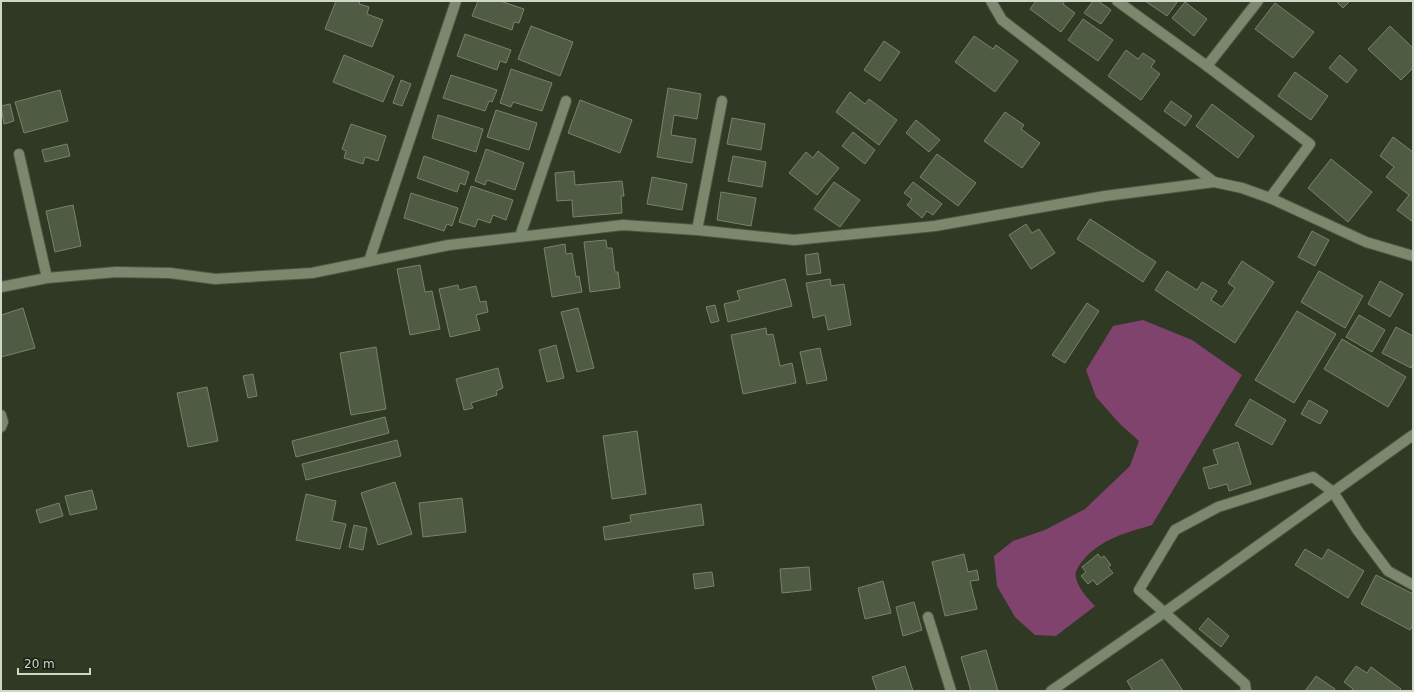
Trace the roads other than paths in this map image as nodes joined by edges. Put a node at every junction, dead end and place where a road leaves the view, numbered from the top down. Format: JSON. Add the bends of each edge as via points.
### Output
{"nodes":[{"id":1,"x":456,"y":1,"type":"edge"},
{"id":2,"x":991,"y":1,"type":"edge"},
{"id":3,"x":1117,"y":1,"type":"edge"},
{"id":4,"x":1258,"y":1,"type":"edge"},
{"id":5,"x":1207,"y":66,"type":"junction"},
{"id":6,"x":566,"y":101,"type":"dead end"},
{"id":7,"x":722,"y":101,"type":"dead end"},
{"id":8,"x":19,"y":154,"type":"dead end"},
{"id":9,"x":1214,"y":182,"type":"junction"},
{"id":10,"x":1270,"y":198,"type":"junction"},
{"id":11,"x":697,"y":230,"type":"junction"},
{"id":12,"x":520,"y":236,"type":"junction"},
{"id":13,"x":1413,"y":256,"type":"edge"},
{"id":14,"x":369,"y":261,"type":"junction"},
{"id":15,"x":47,"y":278,"type":"junction"},
{"id":16,"x":1,"y":287,"type":"edge"},
{"id":17,"x":1,"y":415,"type":"edge"},
{"id":18,"x":1,"y":427,"type":"edge"},
{"id":19,"x":1413,"y":435,"type":"edge"},
{"id":20,"x":1334,"y":492,"type":"junction"},
{"id":21,"x":1413,"y":585,"type":"edge"},
{"id":22,"x":1165,"y":612,"type":"junction"},
{"id":23,"x":928,"y":617,"type":"dead end"},
{"id":24,"x":951,"y":691,"type":"edge"},
{"id":25,"x":1051,"y":691,"type":"edge"},
{"id":26,"x":1246,"y":691,"type":"edge"}],
"edges":[{"from":1,"to":14,"type":"street"},
{"from":2,"to":9,"type":"street","via":[[1002,20]]},
{"from":3,"to":5,"type":"street"},
{"from":4,"to":5,"type":"street"},
{"from":5,"to":10,"type":"street","via":[[1310,144]]},
{"from":6,"to":12,"type":"street"},
{"from":7,"to":11,"type":"street"},
{"from":8,"to":15,"type":"street"},
{"from":9,"to":10,"type":"street"},
{"from":9,"to":11,"type":"street","via":[[1104,196],[935,226],[794,240]]},
{"from":10,"to":13,"type":"street","via":[[1366,242]]},
{"from":11,"to":12,"type":"street","via":[[623,225]]},
{"from":12,"to":14,"type":"street","via":[[449,245]]},
{"from":14,"to":15,"type":"street","via":[[312,273],[215,279],[170,273],[116,272]]},
{"from":15,"to":16,"type":"street"},
{"from":17,"to":18,"type":"street"},
{"from":19,"to":20,"type":"street"},
{"from":20,"to":21,"type":"street","via":[[1388,572]]},
{"from":20,"to":22,"type":"street"},
{"from":20,"to":22,"type":"street","via":[[1313,477],[1218,507],[1175,530],[1139,590]]},
{"from":22,"to":25,"type":"street"},
{"from":22,"to":26,"type":"street","via":[[1245,684]]},
{"from":23,"to":24,"type":"street"}]}
